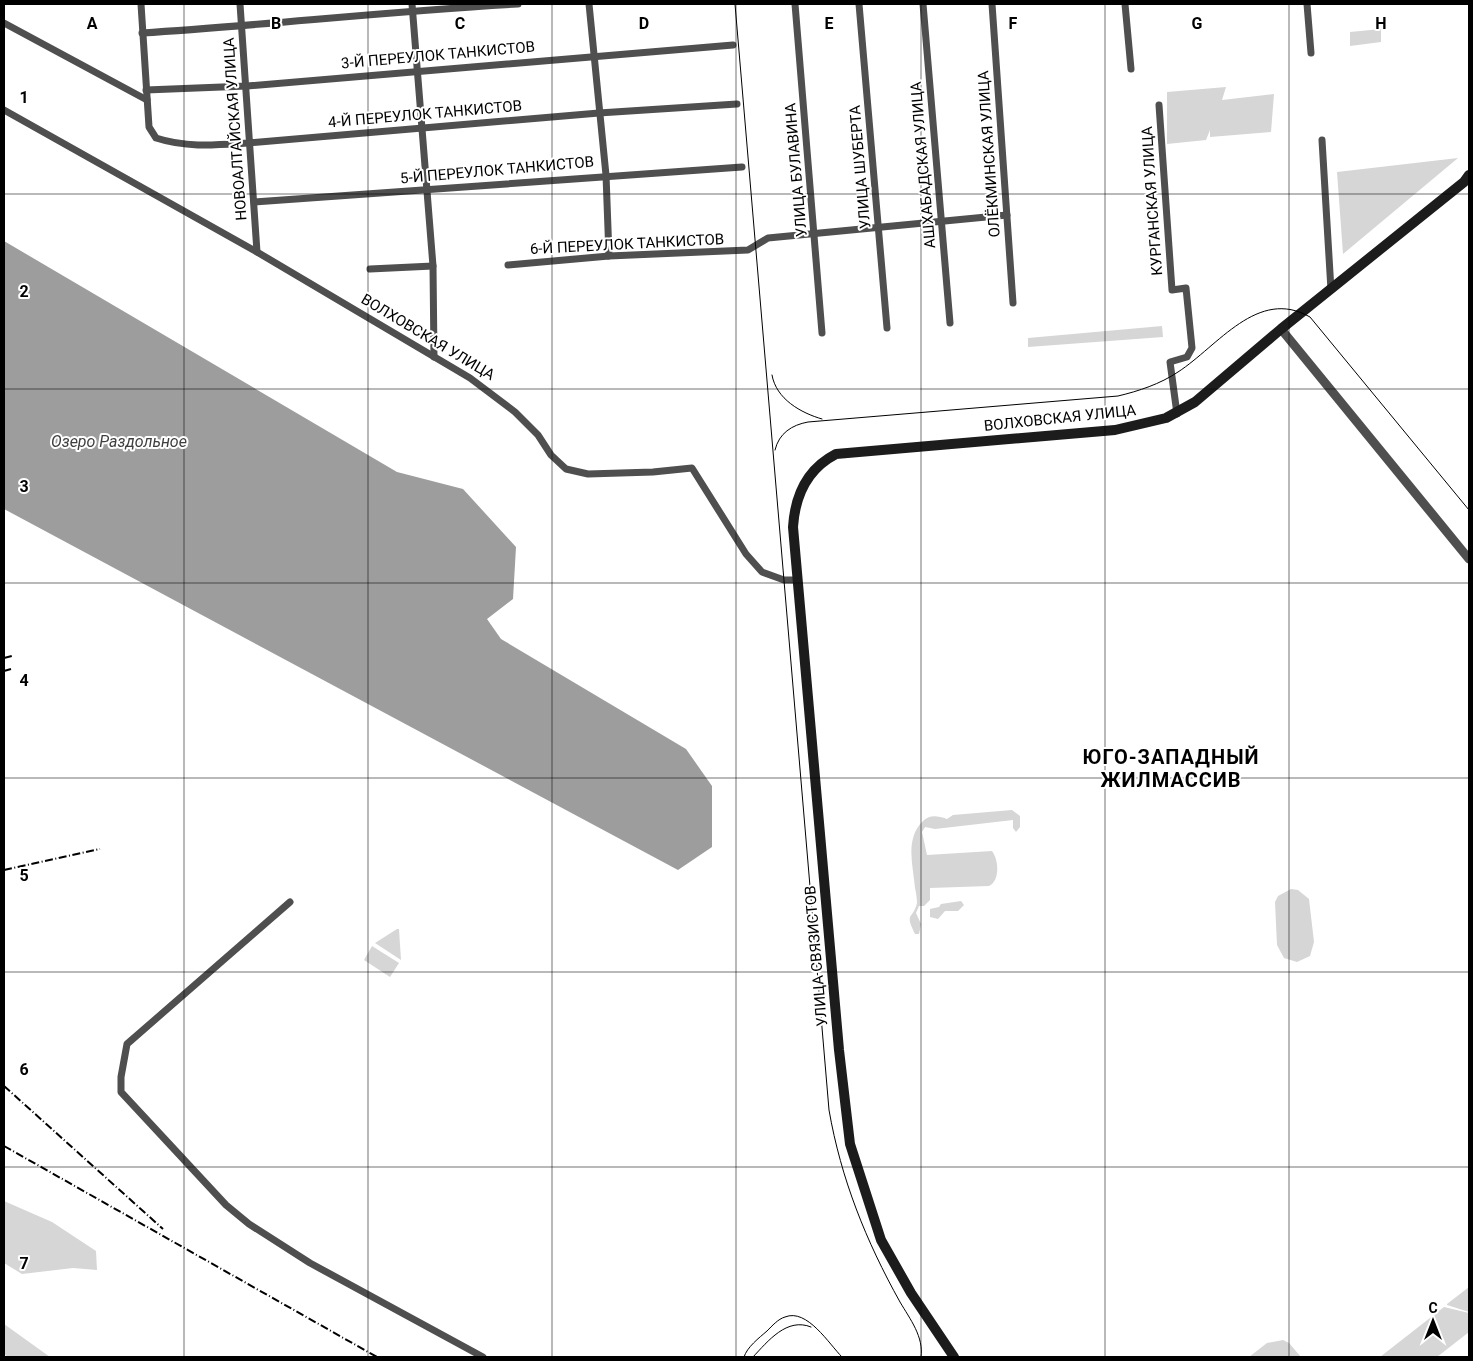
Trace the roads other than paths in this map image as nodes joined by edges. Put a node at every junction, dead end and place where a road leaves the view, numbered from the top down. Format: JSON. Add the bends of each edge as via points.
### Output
{"nodes":[{"id":1,"x":141,"y":4,"type":"edge"},
{"id":2,"x":240,"y":4,"type":"edge"},
{"id":3,"x":518,"y":4,"type":"edge"},
{"id":4,"x":589,"y":4,"type":"edge"},
{"id":5,"x":796,"y":4,"type":"edge"},
{"id":6,"x":859,"y":4,"type":"edge"},
{"id":7,"x":923,"y":4,"type":"edge"},
{"id":8,"x":992,"y":4,"type":"edge"},
{"id":9,"x":1125,"y":4,"type":"edge"},
{"id":10,"x":1307,"y":4,"type":"edge"},
{"id":11,"x":412,"y":7,"type":"edge"},
{"id":12,"x":4,"y":23,"type":"edge"},
{"id":13,"x":242,"y":27,"type":"junction"},
{"id":14,"x":142,"y":33,"type":"junction"},
{"id":15,"x":734,"y":45,"type":"dead end"},
{"id":16,"x":1311,"y":53,"type":"dead end"},
{"id":17,"x":594,"y":56,"type":"junction"},
{"id":18,"x":1131,"y":69,"type":"dead end"},
{"id":19,"x":417,"y":70,"type":"junction"},
{"id":20,"x":247,"y":86,"type":"junction"},
{"id":21,"x":146,"y":90,"type":"junction"},
{"id":22,"x":147,"y":100,"type":"junction"},
{"id":23,"x":738,"y":104,"type":"dead end"},
{"id":24,"x":1159,"y":105,"type":"dead end"},
{"id":25,"x":4,"y":110,"type":"edge"},
{"id":26,"x":599,"y":112,"type":"junction"},
{"id":27,"x":422,"y":129,"type":"junction"},
{"id":28,"x":1322,"y":140,"type":"dead end"},
{"id":29,"x":248,"y":143,"type":"junction"},
{"id":30,"x":742,"y":167,"type":"dead end"},
{"id":31,"x":606,"y":175,"type":"junction"},
{"id":32,"x":1469,"y":175,"type":"edge"},
{"id":33,"x":427,"y":191,"type":"junction"},
{"id":34,"x":254,"y":202,"type":"junction"},
{"id":35,"x":1007,"y":215,"type":"junction"},
{"id":36,"x":941,"y":222,"type":"junction"},
{"id":37,"x":879,"y":228,"type":"junction"},
{"id":38,"x":816,"y":234,"type":"junction"},
{"id":39,"x":257,"y":252,"type":"junction"},
{"id":40,"x":609,"y":256,"type":"junction"},
{"id":41,"x":508,"y":265,"type":"dead end"},
{"id":42,"x":432,"y":266,"type":"junction"},
{"id":43,"x":370,"y":269,"type":"dead end"},
{"id":44,"x":1332,"y":290,"type":"junction"},
{"id":45,"x":1013,"y":303,"type":"dead end"},
{"id":46,"x":950,"y":323,"type":"dead end"},
{"id":47,"x":887,"y":328,"type":"dead end"},
{"id":48,"x":1281,"y":329,"type":"junction"},
{"id":49,"x":822,"y":333,"type":"dead end"},
{"id":50,"x":434,"y":356,"type":"junction"},
{"id":51,"x":1177,"y":414,"type":"junction"},
{"id":52,"x":793,"y":527,"type":"joint"},
{"id":53,"x":1469,"y":560,"type":"edge"},
{"id":54,"x":798,"y":580,"type":"junction"},
{"id":55,"x":290,"y":902,"type":"dead end"},
{"id":56,"x":483,"y":1357,"type":"edge"},
{"id":57,"x":954,"y":1357,"type":"edge"}],
"edges":[{"from":1,"to":14,"type":"street","name":"4-Й ПЕРЕУЛОК ТАНКИСТОВ"},
{"from":2,"to":13,"type":"street","name":"НОВОАЛТАЙСКАЯ УЛИЦА"},
{"from":3,"to":11,"type":"street"},
{"from":4,"to":17,"type":"street"},
{"from":5,"to":38,"type":"street","name":"УЛИЦА БУЛАВИНА"},
{"from":6,"to":37,"type":"street","name":"УЛИЦА ШУБЕРТА"},
{"from":7,"to":36,"type":"street","name":"АШХАБАДСКАЯ УЛИЦА"},
{"from":8,"to":35,"type":"street","name":"ОЛЁКМИНСКАЯ УЛИЦА"},
{"from":9,"to":18,"type":"street"},
{"from":10,"to":16,"type":"street"},
{"from":11,"to":13,"type":"street"},
{"from":11,"to":19,"type":"street"},
{"from":12,"to":22,"type":"street"},
{"from":13,"to":14,"type":"street"},
{"from":13,"to":20,"type":"street","name":"НОВОАЛТАЙСКАЯ УЛИЦА"},
{"from":14,"to":21,"type":"street","name":"4-Й ПЕРЕУЛОК ТАНКИСТОВ"},
{"from":15,"to":17,"type":"street","name":"3-Й ПЕРЕУЛОК ТАНКИСТОВ"},
{"from":17,"to":19,"type":"street","name":"3-Й ПЕРЕУЛОК ТАНКИСТОВ"},
{"from":17,"to":26,"type":"street"},
{"from":19,"to":20,"type":"street","name":"3-Й ПЕРЕУЛОК ТАНКИСТОВ"},
{"from":19,"to":27,"type":"street"},
{"from":20,"to":21,"type":"street","name":"3-Й ПЕРЕУЛОК ТАНКИСТОВ"},
{"from":20,"to":29,"type":"street","name":"НОВОАЛТАЙСКАЯ УЛИЦА"},
{"from":21,"to":22,"type":"street","name":"4-Й ПЕРЕУЛОК ТАНКИСТОВ"},
{"from":22,"to":29,"type":"street","name":"4-Й ПЕРЕУЛОК ТАНКИСТОВ","via":[[149,127],[156,138],[196,146]]},
{"from":23,"to":26,"type":"street","name":"4-Й ПЕРЕУЛОК ТАНКИСТОВ"},
{"from":24,"to":51,"type":"street","name":"КУРГАНСКАЯ УЛИЦА","via":[[1172,290],[1186,288],[1192,348],[1187,357],[1170,362]]},
{"from":25,"to":39,"type":"street","name":"ВОЛХОВСКАЯ УЛИЦА"},
{"from":26,"to":27,"type":"street","name":"4-Й ПЕРЕУЛОК ТАНКИСТОВ"},
{"from":26,"to":31,"type":"street"},
{"from":27,"to":29,"type":"street","name":"4-Й ПЕРЕУЛОК ТАНКИСТОВ"},
{"from":27,"to":33,"type":"street"},
{"from":28,"to":44,"type":"street"},
{"from":29,"to":34,"type":"street","name":"НОВОАЛТАЙСКАЯ УЛИЦА"},
{"from":30,"to":31,"type":"street","name":"5-Й ПЕРЕУЛОК ТАНКИСТОВ"},
{"from":31,"to":33,"type":"street","name":"5-Й ПЕРЕУЛОК ТАНКИСТОВ"},
{"from":31,"to":40,"type":"street"},
{"from":32,"to":44,"type":"main road","name":"ВОЛХОВСКАЯ УЛИЦА"},
{"from":33,"to":34,"type":"street","name":"5-Й ПЕРЕУЛОК ТАНКИСТОВ"},
{"from":33,"to":42,"type":"street"},
{"from":34,"to":39,"type":"street","name":"НОВОАЛТАЙСКАЯ УЛИЦА"},
{"from":35,"to":36,"type":"street"},
{"from":35,"to":45,"type":"street","name":"ОЛЁКМИНСКАЯ УЛИЦА"},
{"from":36,"to":37,"type":"street"},
{"from":36,"to":46,"type":"street","name":"АШХАБАДСКАЯ УЛИЦА"},
{"from":37,"to":38,"type":"street"},
{"from":37,"to":47,"type":"street","name":"УЛИЦА ШУБЕРТА"},
{"from":38,"to":40,"type":"street","name":"6-Й ПЕРЕУЛОК ТАНКИСТОВ","via":[[768,238],[748,250]]},
{"from":38,"to":49,"type":"street","name":"УЛИЦА БУЛАВИНА"},
{"from":39,"to":50,"type":"street","name":"ВОЛХОВСКАЯ УЛИЦА"},
{"from":40,"to":41,"type":"street","name":"6-Й ПЕРЕУЛОК ТАНКИСТОВ"},
{"from":42,"to":43,"type":"street"},
{"from":42,"to":50,"type":"street"},
{"from":44,"to":48,"type":"main road","name":"ВОЛХОВСКАЯ УЛИЦА"},
{"from":48,"to":51,"type":"main road","name":"ВОЛХОВСКАЯ УЛИЦА"},
{"from":48,"to":53,"type":"street"},
{"from":50,"to":54,"type":"street","name":"ВОЛХОВСКАЯ УЛИЦА","via":[[515,412],[566,469],[588,474],[692,468],[746,554],[762,572],[784,580]]},
{"from":51,"to":52,"type":"main road","name":"ВОЛХОВСКАЯ УЛИЦА","via":[[1149,424],[1115,430],[836,454],[816,467],[804,484],[794,506]]},
{"from":52,"to":54,"type":"main road","name":"УЛИЦА СВЯЗИСТОВ"},
{"from":54,"to":57,"type":"main road","name":"УЛИЦА СВЯЗИСТОВ","via":[[850,1144],[881,1240],[911,1293]]},
{"from":55,"to":56,"type":"street","via":[[128,1044],[121,1092],[226,1206],[249,1224],[310,1262]]}]}
